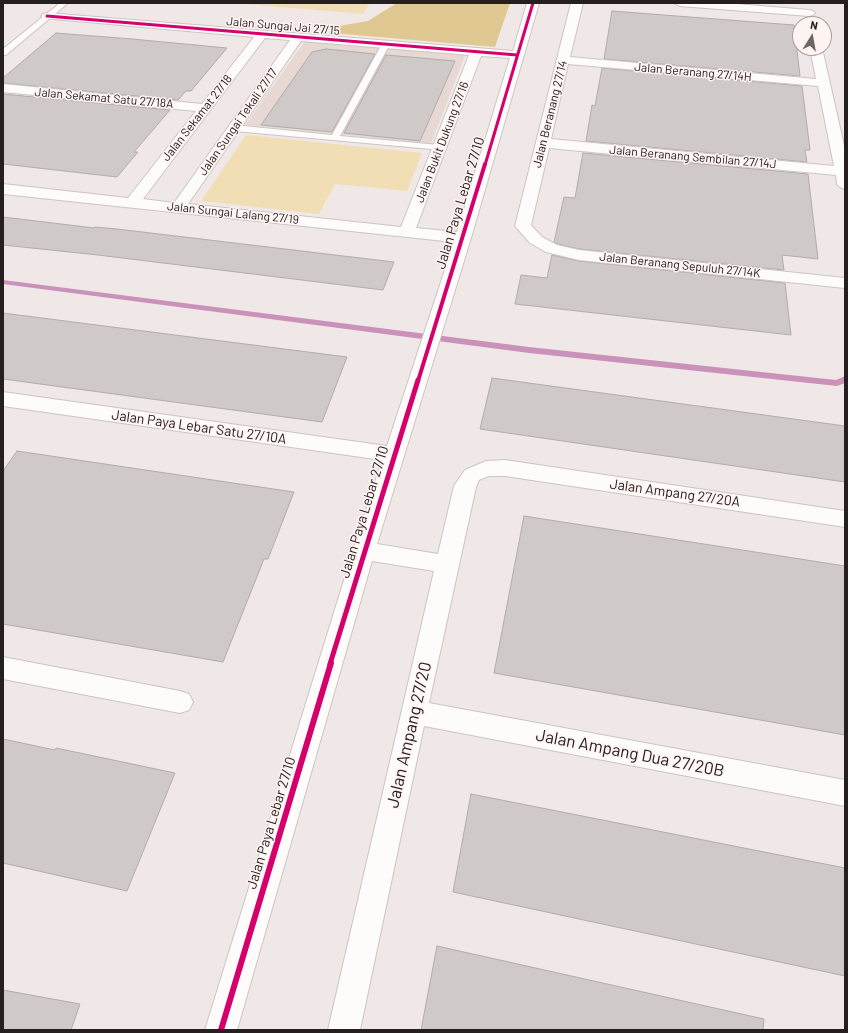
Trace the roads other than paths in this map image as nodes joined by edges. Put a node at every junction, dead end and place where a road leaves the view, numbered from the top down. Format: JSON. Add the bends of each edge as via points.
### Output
{"nodes":[{"id":1,"x":64,"y":3,"type":"edge"},
{"id":2,"x":533,"y":3,"type":"edge"},
{"id":3,"x":577,"y":3,"type":"edge"},
{"id":4,"x":680,"y":3,"type":"edge"},
{"id":5,"x":809,"y":13,"type":"edge"},
{"id":6,"x":47,"y":16,"type":"junction"},
{"id":7,"x":262,"y":34,"type":"junction"},
{"id":8,"x":298,"y":37,"type":"junction"},
{"id":9,"x":386,"y":44,"type":"junction"},
{"id":10,"x":476,"y":52,"type":"junction"},
{"id":11,"x":3,"y":53,"type":"edge"},
{"id":12,"x":517,"y":55,"type":"junction"},
{"id":13,"x":818,"y":56,"type":"edge"},
{"id":14,"x":564,"y":60,"type":"junction"},
{"id":15,"x":823,"y":83,"type":"junction"},
{"id":16,"x":3,"y":88,"type":"edge"},
{"id":17,"x":205,"y":108,"type":"junction"},
{"id":18,"x":234,"y":128,"type":"junction"},
{"id":19,"x":335,"y":138,"type":"junction"},
{"id":20,"x":544,"y":143,"type":"junction"},
{"id":21,"x":439,"y":148,"type":"junction"},
{"id":22,"x":844,"y":178,"type":"edge"},
{"id":23,"x":3,"y":189,"type":"edge"},
{"id":24,"x":132,"y":203,"type":"junction"},
{"id":25,"x":178,"y":208,"type":"junction"},
{"id":26,"x":524,"y":226,"type":"joint"},
{"id":27,"x":407,"y":232,"type":"junction"},
{"id":28,"x":463,"y":238,"type":"junction"},
{"id":29,"x":845,"y":283,"type":"edge"},
{"id":30,"x":3,"y":399,"type":"edge"},
{"id":31,"x":394,"y":454,"type":"junction"},
{"id":32,"x":505,"y":468,"type":"joint"},
{"id":33,"x":845,"y":519,"type":"edge"},
{"id":34,"x":364,"y":551,"type":"junction"},
{"id":35,"x":447,"y":564,"type":"junction"},
{"id":36,"x":3,"y":668,"type":"edge"},
{"id":37,"x":180,"y":702,"type":"dead end"},
{"id":38,"x":414,"y":712,"type":"junction"},
{"id":39,"x":845,"y":794,"type":"edge"},
{"id":40,"x":221,"y":1030,"type":"edge"},
{"id":41,"x":344,"y":1030,"type":"edge"}],
"edges":[{"from":1,"to":6,"type":"lane"},
{"from":2,"to":12,"type":"street","name":"Jalan Paya Lebar 27/10"},
{"from":3,"to":14,"type":"street","name":"Jalan Beranang 27/14"},
{"from":4,"to":5,"type":"street"},
{"from":6,"to":7,"type":"street","name":"Jalan Sungai Jai 27/15"},
{"from":6,"to":11,"type":"lane"},
{"from":7,"to":8,"type":"street","name":"Jalan Sungai Jai 27/15"},
{"from":7,"to":17,"type":"street","name":"Jalan Sekamat 27/18"},
{"from":8,"to":9,"type":"street","name":"Jalan Sungai Jai 27/15"},
{"from":8,"to":18,"type":"street","name":"Jalan Sungai Tekali 27/17"},
{"from":9,"to":10,"type":"street","name":"Jalan Sungai Jai 27/15"},
{"from":9,"to":19,"type":"lane"},
{"from":10,"to":12,"type":"street","name":"Jalan Sungai Jai 27/15"},
{"from":10,"to":21,"type":"street","name":"Jalan Bukit Dukung 27/16"},
{"from":12,"to":28,"type":"street","name":"Jalan Paya Lebar 27/10"},
{"from":13,"to":15,"type":"street"},
{"from":14,"to":15,"type":"street","name":"Jalan Beranang 27/14H"},
{"from":14,"to":20,"type":"street","name":"Jalan Beranang 27/14"},
{"from":15,"to":22,"type":"street"},
{"from":16,"to":17,"type":"street","name":"Jalan Sekamat Satu 27/18A"},
{"from":17,"to":24,"type":"street","name":"Jalan Sekamat 27/18"},
{"from":18,"to":19,"type":"lane"},
{"from":18,"to":25,"type":"street","name":"Jalan Sungai Tekali 27/17"},
{"from":19,"to":21,"type":"lane"},
{"from":20,"to":22,"type":"street","name":"Jalan Beranang Sembilan 27/14J"},
{"from":20,"to":26,"type":"street","name":"Jalan Beranang 27/14"},
{"from":21,"to":27,"type":"street","name":"Jalan Bukit Dukung 27/16"},
{"from":23,"to":24,"type":"street","name":"Jalan Sungai Lalang 27/19"},
{"from":24,"to":25,"type":"street","name":"Jalan Sungai Lalang 27/19"},
{"from":25,"to":27,"type":"street","name":"Jalan Sungai Lalang 27/19"},
{"from":26,"to":29,"type":"street","name":"Jalan Beranang Sepuluh 27/14K","via":[[536,240],[552,249],[579,254]]},
{"from":27,"to":28,"type":"street","name":"Jalan Sungai Lalang 27/19"},
{"from":28,"to":31,"type":"street","name":"Jalan Paya Lebar 27/10"},
{"from":30,"to":31,"type":"street","name":"Jalan Paya Lebar Satu 27/10A"},
{"from":31,"to":34,"type":"street","name":"Jalan Paya Lebar 27/10"},
{"from":32,"to":33,"type":"street","name":"Jalan Ampang 27/20A"},
{"from":32,"to":35,"type":"street","name":"Jalan Ampang 27/20","via":[[486,469],[472,475],[465,486]]},
{"from":34,"to":35,"type":"street"},
{"from":34,"to":40,"type":"street","name":"Jalan Paya Lebar 27/10"},
{"from":35,"to":38,"type":"street","name":"Jalan Ampang 27/20"},
{"from":36,"to":37,"type":"street"},
{"from":38,"to":39,"type":"street","name":"Jalan Ampang Dua 27/20B"},
{"from":38,"to":41,"type":"street","name":"Jalan Ampang 27/20"}]}
